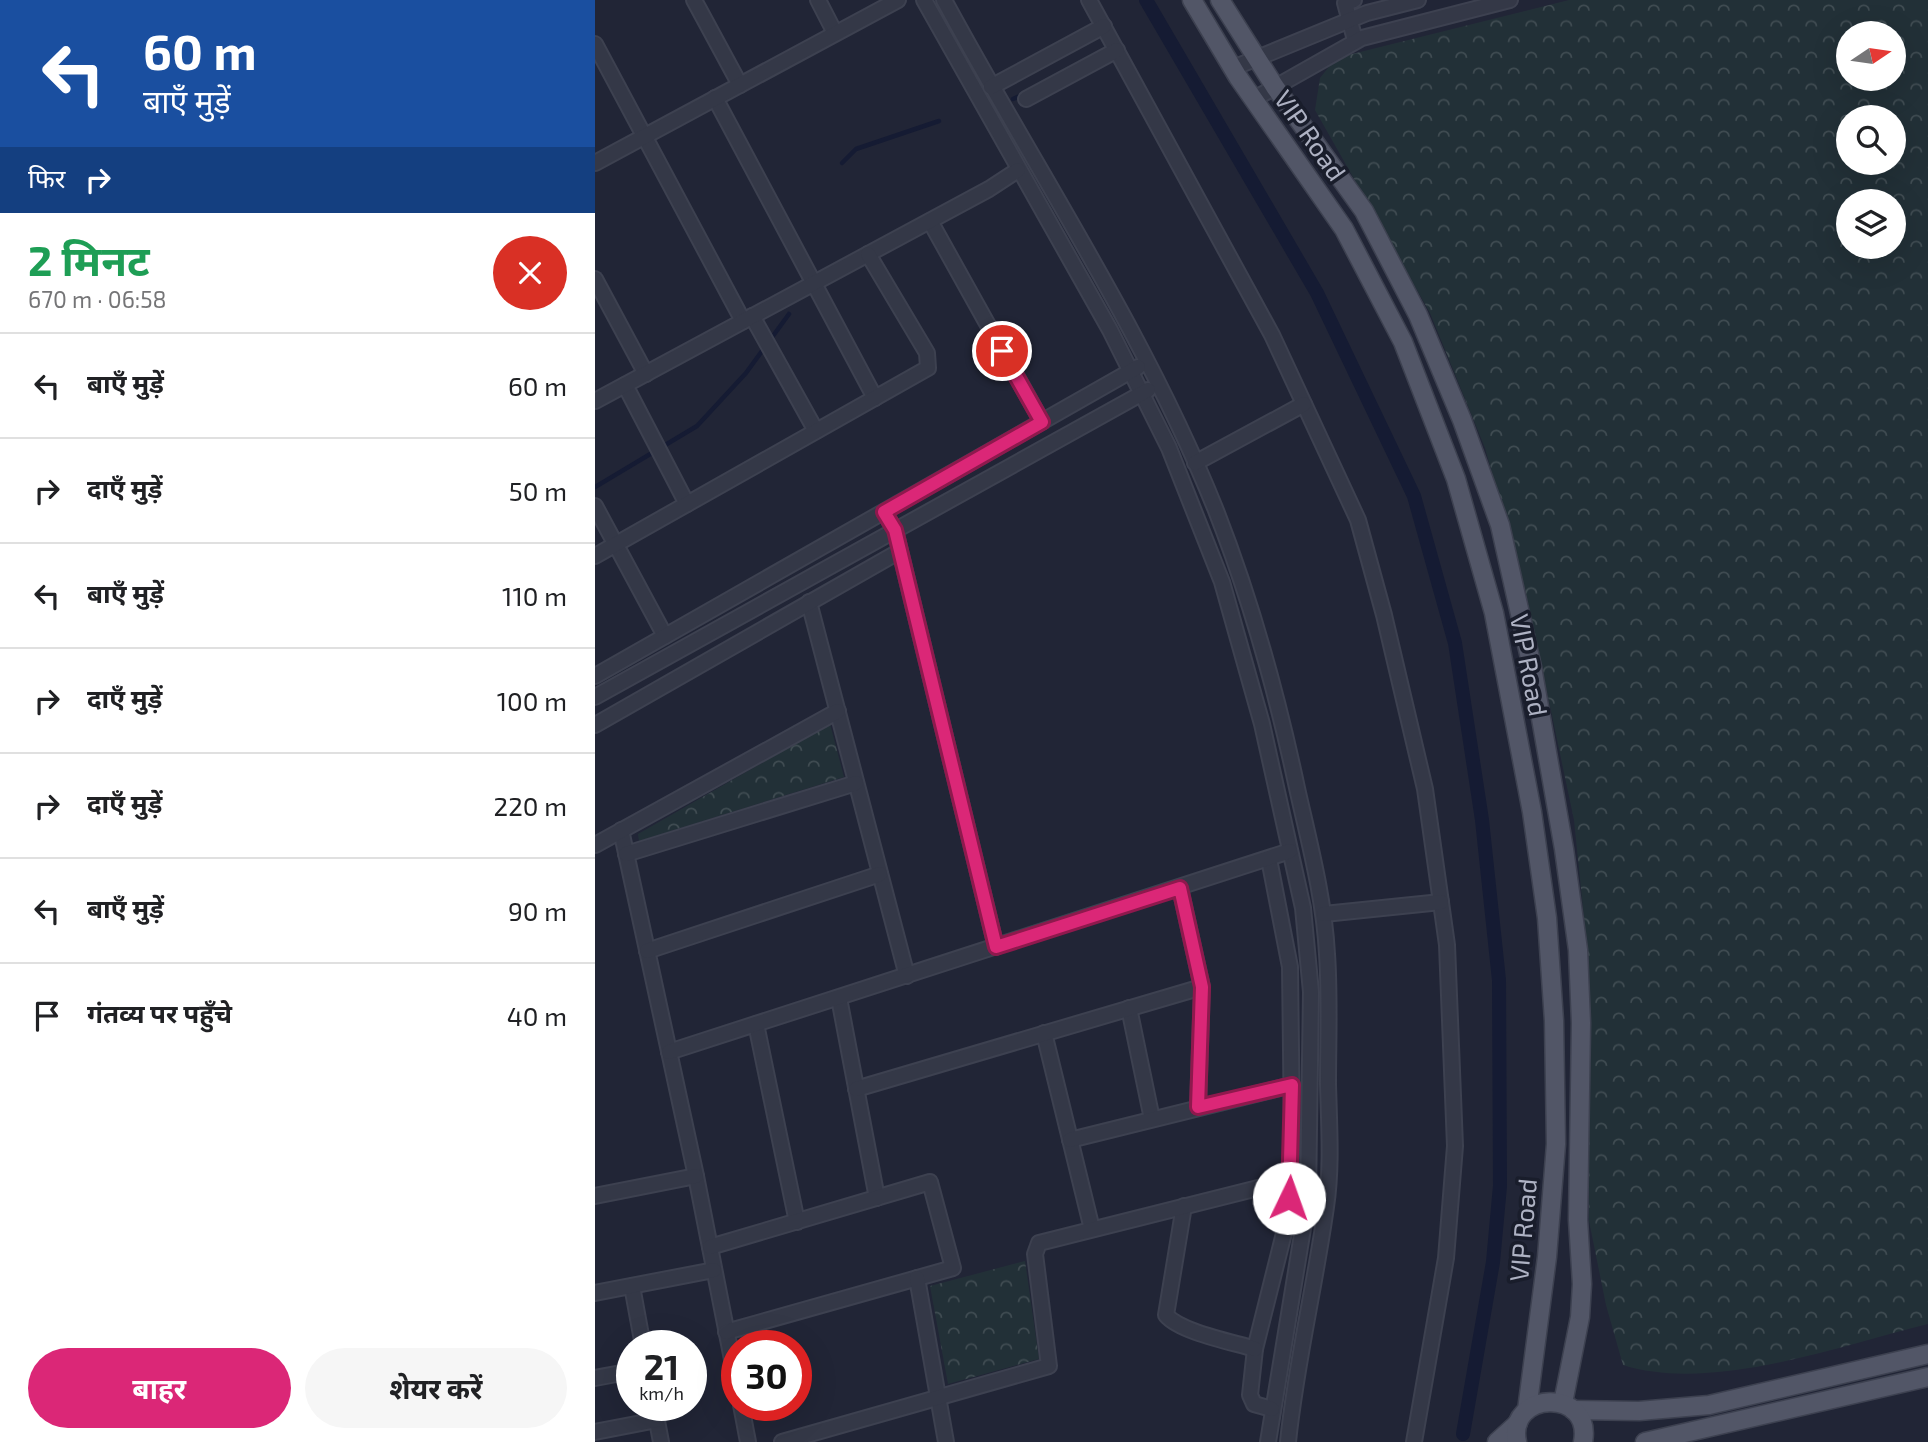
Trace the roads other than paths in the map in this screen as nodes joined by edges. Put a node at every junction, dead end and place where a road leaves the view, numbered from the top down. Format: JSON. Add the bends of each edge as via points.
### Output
{"nodes":[{"id":1,"x":694,"y":0,"type":"edge"},
{"id":2,"x":818,"y":0,"type":"edge"},
{"id":3,"x":898,"y":0,"type":"edge"},
{"id":4,"x":924,"y":0,"type":"edge"},
{"id":5,"x":944,"y":0,"type":"edge"},
{"id":6,"x":1089,"y":0,"type":"edge"},
{"id":7,"x":1192,"y":0,"type":"edge"},
{"id":8,"x":1354,"y":0,"type":"edge"},
{"id":9,"x":1418,"y":0,"type":"edge"},
{"id":10,"x":1510,"y":0,"type":"edge"},
{"id":11,"x":1223,"y":5,"type":"edge"},
{"id":12,"x":1348,"y":20,"type":"junction"},
{"id":13,"x":1104,"y":26,"type":"junction"},
{"id":14,"x":835,"y":33,"type":"junction"},
{"id":15,"x":1355,"y":40,"type":"junction"},
{"id":16,"x":595,"y":44,"type":"edge"},
{"id":17,"x":1117,"y":50,"type":"junction"},
{"id":18,"x":1255,"y":57,"type":"junction"},
{"id":19,"x":1233,"y":68,"type":"junction"},
{"id":20,"x":740,"y":85,"type":"junction"},
{"id":21,"x":991,"y":87,"type":"junction"},
{"id":22,"x":1275,"y":87,"type":"junction"},
{"id":23,"x":715,"y":98,"type":"junction"},
{"id":24,"x":1026,"y":99,"type":"dead end"},
{"id":25,"x":1254,"y":99,"type":"junction"},
{"id":26,"x":644,"y":136,"type":"junction"},
{"id":27,"x":595,"y":163,"type":"edge"},
{"id":28,"x":1018,"y":170,"type":"junction"},
{"id":29,"x":930,"y":221,"type":"junction"},
{"id":30,"x":868,"y":254,"type":"junction"},
{"id":31,"x":595,"y":279,"type":"edge"},
{"id":32,"x":813,"y":283,"type":"junction"},
{"id":33,"x":748,"y":319,"type":"junction"},
{"id":34,"x":1146,"y":362,"type":"junction"},
{"id":35,"x":1130,"y":371,"type":"junction"},
{"id":36,"x":646,"y":374,"type":"junction"},
{"id":37,"x":625,"y":385,"type":"junction"},
{"id":38,"x":1159,"y":385,"type":"junction"},
{"id":39,"x":1141,"y":394,"type":"junction"},
{"id":40,"x":874,"y":398,"type":"junction"},
{"id":41,"x":595,"y":401,"type":"edge"},
{"id":42,"x":1304,"y":404,"type":"junction"},
{"id":43,"x":1042,"y":422,"type":"junction"},
{"id":44,"x":816,"y":431,"type":"junction"},
{"id":45,"x":1195,"y":463,"type":"junction"},
{"id":46,"x":687,"y":504,"type":"junction"},
{"id":47,"x":595,"y":506,"type":"edge"},
{"id":48,"x":884,"y":512,"type":"junction"},
{"id":49,"x":895,"y":530,"type":"junction"},
{"id":50,"x":615,"y":544,"type":"junction"},
{"id":51,"x":900,"y":551,"type":"junction"},
{"id":52,"x":595,"y":556,"type":"edge"},
{"id":53,"x":809,"y":602,"type":"junction"},
{"id":54,"x":665,"y":636,"type":"junction"},
{"id":55,"x":595,"y":676,"type":"edge"},
{"id":56,"x":595,"y":697,"type":"edge"},
{"id":57,"x":838,"y":711,"type":"junction"},
{"id":58,"x":595,"y":725,"type":"edge"},
{"id":59,"x":856,"y":783,"type":"junction"},
{"id":60,"x":621,"y":830,"type":"junction"},
{"id":61,"x":595,"y":845,"type":"edge"},
{"id":62,"x":1290,"y":852,"type":"junction"},
{"id":63,"x":626,"y":854,"type":"junction"},
{"id":64,"x":1269,"y":859,"type":"junction"},
{"id":65,"x":880,"y":874,"type":"junction"},
{"id":66,"x":1180,"y":888,"type":"junction"},
{"id":67,"x":1441,"y":902,"type":"junction"},
{"id":68,"x":1324,"y":914,"type":"junction"},
{"id":69,"x":996,"y":947,"type":"junction"},
{"id":70,"x":647,"y":951,"type":"junction"},
{"id":71,"x":907,"y":976,"type":"junction"},
{"id":72,"x":1202,"y":987,"type":"junction"},
{"id":73,"x":839,"y":998,"type":"junction"},
{"id":74,"x":1129,"y":1008,"type":"junction"},
{"id":75,"x":757,"y":1024,"type":"junction"},
{"id":76,"x":1044,"y":1033,"type":"junction"},
{"id":77,"x":669,"y":1052,"type":"junction"},
{"id":78,"x":1292,"y":1085,"type":"junction"},
{"id":79,"x":856,"y":1089,"type":"junction"},
{"id":80,"x":1198,"y":1107,"type":"junction"},
{"id":81,"x":1152,"y":1119,"type":"junction"},
{"id":82,"x":1070,"y":1140,"type":"junction"},
{"id":83,"x":696,"y":1176,"type":"junction"},
{"id":84,"x":1290,"y":1180,"type":"junction"},
{"id":85,"x":595,"y":1195,"type":"edge"},
{"id":86,"x":877,"y":1198,"type":"junction"},
{"id":87,"x":1184,"y":1206,"type":"junction"},
{"id":88,"x":797,"y":1222,"type":"junction"},
{"id":89,"x":1092,"y":1229,"type":"junction"},
{"id":90,"x":710,"y":1247,"type":"junction"},
{"id":91,"x":714,"y":1270,"type":"junction"},
{"id":92,"x":916,"y":1278,"type":"junction"},
{"id":93,"x":632,"y":1286,"type":"junction"},
{"id":94,"x":595,"y":1293,"type":"edge"},
{"id":95,"x":640,"y":1330,"type":"edge"},
{"id":96,"x":726,"y":1330,"type":"edge"},
{"id":97,"x":733,"y":1330,"type":"edge"},
{"id":98,"x":1255,"y":1349,"type":"junction"},
{"id":99,"x":1928,"y":1354,"type":"edge"},
{"id":100,"x":616,"y":1374,"type":"edge"},
{"id":101,"x":1928,"y":1377,"type":"edge"},
{"id":102,"x":595,"y":1378,"type":"edge"},
{"id":103,"x":938,"y":1398,"type":"junction"},
{"id":104,"x":1568,"y":1407,"type":"junction"},
{"id":105,"x":1272,"y":1409,"type":"junction"},
{"id":106,"x":1523,"y":1417,"type":"junction"},
{"id":107,"x":630,"y":1421,"type":"edge"},
{"id":108,"x":657,"y":1421,"type":"edge"},
{"id":109,"x":744,"y":1421,"type":"edge"},
{"id":110,"x":595,"y":1432,"type":"edge"},
{"id":111,"x":661,"y":1442,"type":"edge"},
{"id":112,"x":748,"y":1442,"type":"edge"},
{"id":113,"x":782,"y":1442,"type":"edge"},
{"id":114,"x":946,"y":1442,"type":"edge"},
{"id":115,"x":1268,"y":1442,"type":"edge"},
{"id":116,"x":1289,"y":1442,"type":"edge"},
{"id":117,"x":1414,"y":1442,"type":"edge"},
{"id":118,"x":1497,"y":1442,"type":"edge"},
{"id":119,"x":1517,"y":1442,"type":"edge"},
{"id":120,"x":1583,"y":1442,"type":"edge"},
{"id":121,"x":1645,"y":1442,"type":"edge"}],
"edges":[{"from":1,"to":20,"type":"street"},
{"from":2,"to":14,"type":"street"},
{"from":3,"to":14,"type":"street"},
{"from":4,"to":28,"type":"street"},
{"from":5,"to":21,"type":"street"},
{"from":6,"to":13,"type":"street"},
{"from":7,"to":19,"type":"main road","name":"VIP Road"},
{"from":8,"to":12,"type":"street","via":[[1345,3]]},
{"from":9,"to":12,"type":"street"},
{"from":10,"to":15,"type":"street"},
{"from":11,"to":18,"type":"main road","name":"VIP Road"},
{"from":12,"to":15,"type":"street"},
{"from":12,"to":18,"type":"street"},
{"from":13,"to":17,"type":"street"},
{"from":13,"to":21,"type":"street"},
{"from":14,"to":20,"type":"street"},
{"from":15,"to":22,"type":"street"},
{"from":16,"to":26,"type":"street"},
{"from":17,"to":24,"type":"street"},
{"from":17,"to":42,"type":"street","via":[[1272,335]]},
{"from":18,"to":19,"type":"street"},
{"from":18,"to":22,"type":"main road","name":"VIP Road"},
{"from":19,"to":25,"type":"main road","name":"VIP Road"},
{"from":20,"to":23,"type":"street"},
{"from":21,"to":34,"type":"street","via":[[1058,198]]},
{"from":22,"to":25,"type":"street"},
{"from":22,"to":104,"type":"main road","name":"VIP Road","via":[[1364,211],[1418,315],[1500,525],[1532,667],[1564,849],[1581,1023],[1578,1220],[1582,1284]]},
{"from":23,"to":26,"type":"street"},
{"from":23,"to":32,"type":"street"},
{"from":25,"to":106,"type":"main road","name":"VIP Road","via":[[1344,229],[1403,342],[1455,479],[1494,613],[1548,918],[1554,1021],[1556,1144],[1547,1257]]},
{"from":26,"to":27,"type":"street"},
{"from":26,"to":33,"type":"street"},
{"from":28,"to":29,"type":"street"},
{"from":28,"to":35,"type":"street"},
{"from":29,"to":30,"type":"street"},
{"from":29,"to":43,"type":"street"},
{"from":30,"to":32,"type":"street"},
{"from":30,"to":40,"type":"street","via":[[930,362],[929,368]]},
{"from":31,"to":36,"type":"street"},
{"from":32,"to":33,"type":"street"},
{"from":32,"to":40,"type":"street"},
{"from":33,"to":36,"type":"street"},
{"from":33,"to":44,"type":"street","via":[[762,335]]},
{"from":34,"to":35,"type":"street"},
{"from":34,"to":38,"type":"street"},
{"from":35,"to":39,"type":"street"},
{"from":35,"to":43,"type":"street"},
{"from":36,"to":37,"type":"street"},
{"from":37,"to":41,"type":"street"},
{"from":37,"to":46,"type":"street"},
{"from":38,"to":39,"type":"street"},
{"from":38,"to":45,"type":"street"},
{"from":39,"to":49,"type":"street"},
{"from":39,"to":62,"type":"street","via":[[1169,448],[1221,582],[1262,724]]},
{"from":40,"to":44,"type":"street"},
{"from":42,"to":45,"type":"street"},
{"from":42,"to":67,"type":"street","via":[[1358,520],[1425,789]]},
{"from":43,"to":48,"type":"street"},
{"from":44,"to":46,"type":"street"},
{"from":45,"to":68,"type":"street","via":[[1238,573],[1289,749]]},
{"from":46,"to":50,"type":"street"},
{"from":47,"to":50,"type":"street"},
{"from":48,"to":49,"type":"street"},
{"from":48,"to":54,"type":"street"},
{"from":49,"to":51,"type":"street"},
{"from":49,"to":56,"type":"street"},
{"from":50,"to":52,"type":"street"},
{"from":50,"to":54,"type":"street"},
{"from":51,"to":53,"type":"street"},
{"from":51,"to":69,"type":"street"},
{"from":53,"to":57,"type":"street"},
{"from":53,"to":58,"type":"street"},
{"from":54,"to":55,"type":"street"},
{"from":57,"to":59,"type":"street"},
{"from":57,"to":60,"type":"street"},
{"from":59,"to":63,"type":"street"},
{"from":59,"to":65,"type":"street"},
{"from":60,"to":61,"type":"street"},
{"from":60,"to":63,"type":"street"},
{"from":62,"to":64,"type":"street"},
{"from":62,"to":105,"type":"street","via":[[1303,908],[1311,992],[1308,1198]]},
{"from":63,"to":70,"type":"street"},
{"from":64,"to":66,"type":"street"},
{"from":64,"to":78,"type":"street","via":[[1290,967]]},
{"from":65,"to":70,"type":"street"},
{"from":65,"to":71,"type":"street"},
{"from":66,"to":69,"type":"street"},
{"from":66,"to":72,"type":"street"},
{"from":67,"to":68,"type":"street"},
{"from":67,"to":117,"type":"street","via":[[1447,945],[1455,1146],[1446,1258]]},
{"from":68,"to":116,"type":"street","via":[[1327,1204]]},
{"from":69,"to":71,"type":"street"},
{"from":70,"to":77,"type":"street"},
{"from":71,"to":73,"type":"street"},
{"from":72,"to":74,"type":"street"},
{"from":72,"to":80,"type":"street"},
{"from":73,"to":75,"type":"street"},
{"from":73,"to":79,"type":"street"},
{"from":74,"to":76,"type":"street"},
{"from":74,"to":81,"type":"street"},
{"from":75,"to":77,"type":"street"},
{"from":75,"to":88,"type":"street"},
{"from":76,"to":79,"type":"street"},
{"from":76,"to":82,"type":"street"},
{"from":77,"to":83,"type":"street"},
{"from":78,"to":80,"type":"street"},
{"from":78,"to":84,"type":"street"},
{"from":79,"to":86,"type":"street"},
{"from":80,"to":81,"type":"street"},
{"from":81,"to":82,"type":"street"},
{"from":82,"to":89,"type":"street"},
{"from":83,"to":85,"type":"street"},
{"from":83,"to":90,"type":"street"},
{"from":84,"to":87,"type":"street"},
{"from":84,"to":98,"type":"street","via":[[1288,1217]]},
{"from":86,"to":88,"type":"street"},
{"from":86,"to":92,"type":"street","via":[[930,1182],[953,1268]]},
{"from":87,"to":89,"type":"street"},
{"from":87,"to":98,"type":"street","via":[[1166,1315],[1190,1329]]},
{"from":88,"to":90,"type":"street"},
{"from":89,"to":103,"type":"street","via":[[1039,1243],[1035,1254],[1049,1366]]},
{"from":90,"to":91,"type":"street"},
{"from":91,"to":93,"type":"street"},
{"from":91,"to":96,"type":"street"},
{"from":92,"to":97,"type":"street"},
{"from":92,"to":103,"type":"street"},
{"from":93,"to":94,"type":"street"},
{"from":93,"to":95,"type":"street"},
{"from":98,"to":105,"type":"street","via":[[1250,1395],[1254,1404]]},
{"from":99,"to":104,"type":"main road","via":[[1709,1405],[1639,1411]]},
{"from":100,"to":102,"type":"street"},
{"from":101,"to":121,"type":"main road"},
{"from":103,"to":113,"type":"street"},
{"from":103,"to":114,"type":"street"},
{"from":104,"to":106,"type":"main road","via":[[1538,1404]]},
{"from":104,"to":120,"type":"main road","via":[[1581,1421]]},
{"from":105,"to":115,"type":"street"},
{"from":106,"to":118,"type":"main road"},
{"from":106,"to":119,"type":"main road","name":"VIP Road"},
{"from":107,"to":110,"type":"street"},
{"from":108,"to":111,"type":"street"},
{"from":109,"to":112,"type":"street"}]}
